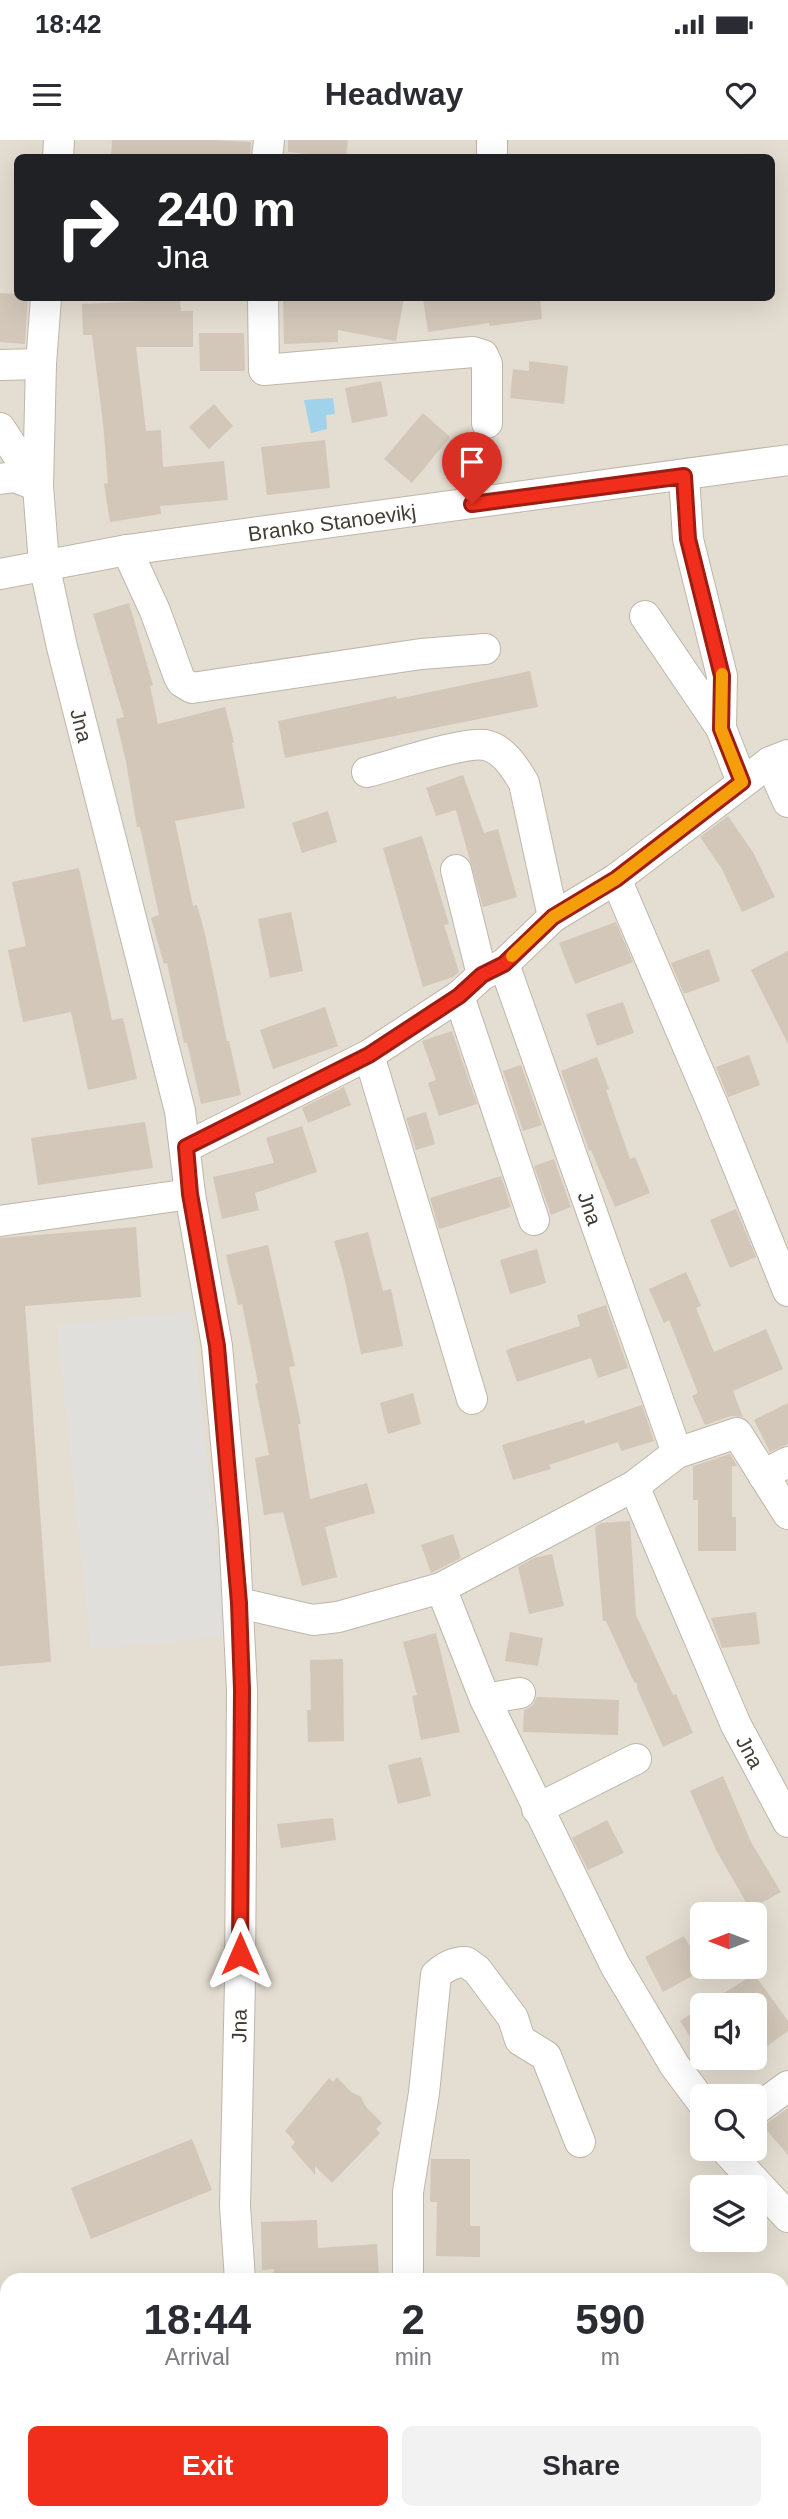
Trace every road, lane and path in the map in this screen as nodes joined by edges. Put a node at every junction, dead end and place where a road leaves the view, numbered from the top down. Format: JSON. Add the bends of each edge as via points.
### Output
{"nodes":[{"id":1,"x":46,"y":301,"type":"edge"},
{"id":2,"x":263,"y":301,"type":"edge"},
{"id":3,"x":41,"y":364,"type":"junction"},
{"id":4,"x":0,"y":365,"type":"edge"},
{"id":5,"x":487,"y":423,"type":"dead end"},
{"id":6,"x":0,"y":429,"type":"edge"},
{"id":7,"x":788,"y":460,"type":"edge"},
{"id":8,"x":684,"y":476,"type":"junction"},
{"id":9,"x":0,"y":479,"type":"edge"},
{"id":10,"x":38,"y":486,"type":"junction"},
{"id":11,"x":127,"y":551,"type":"junction"},
{"id":12,"x":44,"y":564,"type":"junction"},
{"id":13,"x":0,"y":574,"type":"edge"},
{"id":14,"x":645,"y":616,"type":"dead end"},
{"id":15,"x":485,"y":649,"type":"dead end"},
{"id":16,"x":721,"y":729,"type":"junction"},
{"id":17,"x":779,"y":758,"type":"edge"},
{"id":18,"x":367,"y":772,"type":"dead end"},
{"id":19,"x":742,"y":782,"type":"junction"},
{"id":20,"x":788,"y":802,"type":"edge"},
{"id":21,"x":456,"y":870,"type":"dead end"},
{"id":22,"x":616,"y":879,"type":"junction"},
{"id":23,"x":553,"y":917,"type":"junction"},
{"id":24,"x":493,"y":970,"type":"junction"},
{"id":25,"x":459,"y":996,"type":"junction"},
{"id":26,"x":369,"y":1055,"type":"junction"},
{"id":27,"x":186,"y":1147,"type":"junction"},
{"id":28,"x":190,"y":1194,"type":"junction"},
{"id":29,"x":534,"y":1220,"type":"dead end"},
{"id":30,"x":0,"y":1221,"type":"edge"},
{"id":31,"x":788,"y":1291,"type":"edge"},
{"id":32,"x":472,"y":1399,"type":"dead end"},
{"id":33,"x":677,"y":1452,"type":"junction"},
{"id":34,"x":776,"y":1468,"type":"edge"},
{"id":35,"x":634,"y":1486,"type":"junction"},
{"id":36,"x":788,"y":1514,"type":"edge"},
{"id":37,"x":442,"y":1588,"type":"junction"},
{"id":38,"x":239,"y":1603,"type":"junction"},
{"id":39,"x":520,"y":1693,"type":"dead end"},
{"id":40,"x":485,"y":1699,"type":"junction"},
{"id":41,"x":636,"y":1759,"type":"dead end"},
{"id":42,"x":537,"y":1809,"type":"junction"},
{"id":43,"x":788,"y":1822,"type":"edge"},
{"id":44,"x":690,"y":2086,"type":"edge"},
{"id":45,"x":788,"y":2086,"type":"edge"},
{"id":46,"x":767,"y":2101,"type":"edge"},
{"id":47,"x":580,"y":2142,"type":"dead end"},
{"id":48,"x":736,"y":2161,"type":"edge"},
{"id":49,"x":788,"y":2217,"type":"edge"},
{"id":50,"x":240,"y":2273,"type":"edge"},
{"id":51,"x":408,"y":2273,"type":"edge"}],
"edges":[{"from":1,"to":3,"type":"street","name":"Jna"},
{"from":2,"to":5,"type":"street","via":[[264,370],[473,352],[483,355],[487,364]]},
{"from":3,"to":4,"type":"street"},
{"from":3,"to":10,"type":"street","name":"Jna"},
{"from":6,"to":10,"type":"street"},
{"from":7,"to":8,"type":"street","name":"Branko Stanoevikj"},
{"from":8,"to":11,"type":"street","name":"Branko Stanoevikj"},
{"from":8,"to":16,"type":"street","via":[[688,539],[722,676]]},
{"from":9,"to":10,"type":"street","via":[[15,477]]},
{"from":10,"to":12,"type":"street","name":"Jna"},
{"from":11,"to":12,"type":"street","name":"Branko Stanoevikj"},
{"from":11,"to":15,"type":"street","via":[[179,677],[192,688]]},
{"from":12,"to":13,"type":"street","name":"Branko Stanoevikj"},
{"from":12,"to":27,"type":"street","name":"Jna"},
{"from":14,"to":16,"type":"street"},
{"from":16,"to":19,"type":"street"},
{"from":17,"to":19,"type":"street"},
{"from":17,"to":20,"type":"street"},
{"from":18,"to":23,"type":"street","via":[[452,749],[485,745],[497,750],[524,783]]},
{"from":19,"to":22,"type":"street"},
{"from":21,"to":24,"type":"street","name":"Jna"},
{"from":22,"to":23,"type":"street"},
{"from":22,"to":31,"type":"street"},
{"from":23,"to":24,"type":"street"},
{"from":24,"to":25,"type":"street"},
{"from":24,"to":33,"type":"street","name":"Jna"},
{"from":25,"to":26,"type":"street"},
{"from":25,"to":29,"type":"street"},
{"from":26,"to":27,"type":"street"},
{"from":26,"to":32,"type":"street"},
{"from":27,"to":28,"type":"street","name":"Jna"},
{"from":28,"to":30,"type":"street"},
{"from":28,"to":38,"type":"street","name":"Jna","via":[[217,1346]]},
{"from":33,"to":34,"type":"street","via":[[737,1433]]},
{"from":33,"to":35,"type":"street"},
{"from":34,"to":36,"type":"street"},
{"from":35,"to":37,"type":"street"},
{"from":35,"to":43,"type":"street","name":"Jna","via":[[736,1725]]},
{"from":37,"to":38,"type":"street","via":[[313,1620]]},
{"from":37,"to":40,"type":"street"},
{"from":38,"to":50,"type":"street","name":"Jna","via":[[242,1704],[235,2206]]},
{"from":39,"to":40,"type":"street"},
{"from":40,"to":42,"type":"street"},
{"from":41,"to":42,"type":"street"},
{"from":42,"to":44,"type":"street","via":[[615,1965]]},
{"from":45,"to":46,"type":"street"},
{"from":47,"to":51,"type":"street","via":[[546,2056],[520,2040],[513,2018],[477,1970],[466,1962],[444,1968],[436,1975],[408,2192]]},
{"from":48,"to":49,"type":"street"}]}
